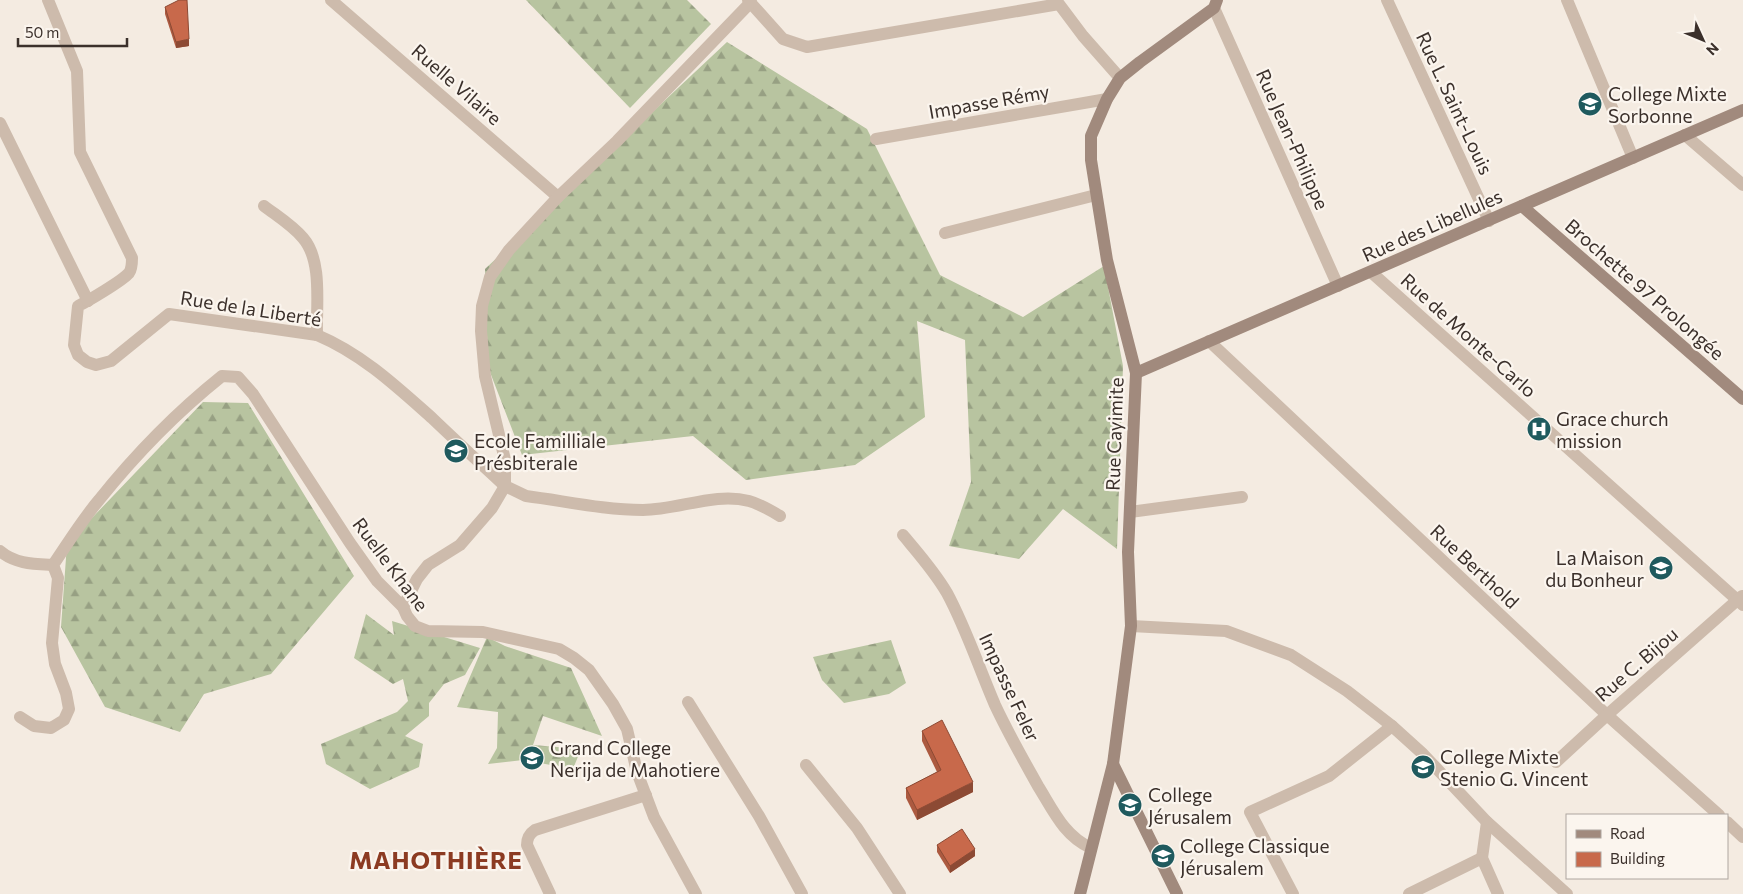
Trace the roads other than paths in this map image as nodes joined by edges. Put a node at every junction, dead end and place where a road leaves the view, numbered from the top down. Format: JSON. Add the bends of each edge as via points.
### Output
{"nodes":[{"id":1,"x":48,"y":0,"type":"edge"},
{"id":2,"x":332,"y":0,"type":"edge"},
{"id":3,"x":1387,"y":0,"type":"edge"},
{"id":4,"x":1567,"y":0,"type":"edge"},
{"id":5,"x":1058,"y":2,"type":"edge"},
{"id":6,"x":755,"y":3,"type":"edge"},
{"id":7,"x":1215,"y":4,"type":"edge"},
{"id":8,"x":1120,"y":78,"type":"junction"},
{"id":9,"x":1107,"y":99,"type":"junction"},
{"id":10,"x":1743,"y":110,"type":"edge"},
{"id":11,"x":0,"y":123,"type":"edge"},
{"id":12,"x":1685,"y":135,"type":"junction"},
{"id":13,"x":876,"y":139,"type":"dead end"},
{"id":14,"x":1633,"y":158,"type":"junction"},
{"id":15,"x":1743,"y":186,"type":"edge"},
{"id":16,"x":1096,"y":195,"type":"junction"},
{"id":17,"x":558,"y":197,"type":"junction"},
{"id":18,"x":264,"y":206,"type":"dead end"},
{"id":19,"x":1522,"y":206,"type":"junction"},
{"id":20,"x":1489,"y":221,"type":"junction"},
{"id":21,"x":945,"y":233,"type":"dead end"},
{"id":22,"x":1371,"y":272,"type":"junction"},
{"id":23,"x":1338,"y":286,"type":"junction"},
{"id":24,"x":88,"y":301,"type":"junction"},
{"id":25,"x":317,"y":335,"type":"junction"},
{"id":26,"x":1209,"y":341,"type":"junction"},
{"id":27,"x":1136,"y":374,"type":"junction"},
{"id":28,"x":1743,"y":399,"type":"edge"},
{"id":29,"x":505,"y":486,"type":"junction"},
{"id":30,"x":1242,"y":497,"type":"dead end"},
{"id":31,"x":1130,"y":512,"type":"junction"},
{"id":32,"x":780,"y":516,"type":"dead end"},
{"id":33,"x":903,"y":535,"type":"dead end"},
{"id":34,"x":0,"y":551,"type":"edge"},
{"id":35,"x":53,"y":565,"type":"junction"},
{"id":36,"x":1741,"y":600,"type":"edge"},
{"id":37,"x":402,"y":607,"type":"junction"},
{"id":38,"x":1131,"y":626,"type":"junction"},
{"id":39,"x":688,"y":702,"type":"dead end"},
{"id":40,"x":1606,"y":715,"type":"junction"},
{"id":41,"x":20,"y":718,"type":"dead end"},
{"id":42,"x":1392,"y":726,"type":"junction"},
{"id":43,"x":1556,"y":762,"type":"dead end"},
{"id":44,"x":1113,"y":764,"type":"junction"},
{"id":45,"x":806,"y":765,"type":"dead end"},
{"id":46,"x":646,"y":796,"type":"junction"},
{"id":47,"x":1718,"y":814,"type":"edge"},
{"id":48,"x":1487,"y":822,"type":"junction"},
{"id":49,"x":1728,"y":823,"type":"edge"},
{"id":50,"x":1743,"y":837,"type":"edge"},
{"id":51,"x":1091,"y":848,"type":"junction"},
{"id":52,"x":1482,"y":858,"type":"junction"},
{"id":53,"x":550,"y":894,"type":"edge"},
{"id":54,"x":696,"y":894,"type":"edge"},
{"id":55,"x":802,"y":894,"type":"edge"},
{"id":56,"x":900,"y":894,"type":"edge"},
{"id":57,"x":1080,"y":894,"type":"edge"},
{"id":58,"x":1177,"y":894,"type":"edge"},
{"id":59,"x":1293,"y":894,"type":"edge"},
{"id":60,"x":1409,"y":894,"type":"edge"},
{"id":61,"x":1498,"y":894,"type":"edge"},
{"id":62,"x":1567,"y":894,"type":"edge"}],
"edges":[{"from":1,"to":24,"type":"street","name":"Rue de la Liberté","via":[[77,71],[80,152],[132,258],[129,273]]},
{"from":2,"to":17,"type":"street","name":"Ruelle Vilaire"},
{"from":3,"to":20,"type":"street","name":"Rue L. Saint-Louis"},
{"from":4,"to":14,"type":"street"},
{"from":5,"to":6,"type":"street","via":[[807,47],[783,39]]},
{"from":5,"to":8,"type":"street"},
{"from":6,"to":17,"type":"street"},
{"from":7,"to":8,"type":"street","name":"Rue Cayimite"},
{"from":7,"to":23,"type":"street","name":"Rue Jean-Philippe"},
{"from":8,"to":9,"type":"street","name":"Rue Cayimite"},
{"from":9,"to":13,"type":"street","name":"Impasse Rémy"},
{"from":9,"to":16,"type":"street","name":"Rue Cayimite","via":[[1091,136]]},
{"from":10,"to":12,"type":"street","name":"Rue des Libellules"},
{"from":11,"to":24,"type":"street"},
{"from":12,"to":14,"type":"street","name":"Rue des Libellules"},
{"from":12,"to":15,"type":"street"},
{"from":14,"to":19,"type":"street","name":"Rue des Libellules"},
{"from":16,"to":21,"type":"street"},
{"from":16,"to":27,"type":"street","name":"Rue Cayimite","via":[[1107,260]]},
{"from":17,"to":29,"type":"street","via":[[509,250],[490,277],[482,306],[485,376],[505,460]]},
{"from":18,"to":25,"type":"street","via":[[294,229],[311,252],[316,281]]},
{"from":19,"to":20,"type":"street","name":"Rue des Libellules"},
{"from":19,"to":28,"type":"street","name":"Brochette 97 Prolongée"},
{"from":20,"to":22,"type":"street","name":"Rue des Libellules"},
{"from":22,"to":23,"type":"street","name":"Rue des Libellules"},
{"from":22,"to":36,"type":"street","name":"Rue de Monte-Carlo"},
{"from":23,"to":26,"type":"street","name":"Rue des Libellules"},
{"from":24,"to":25,"type":"street","name":"Rue de la Liberté","via":[[78,306],[74,345],[78,355],[96,365],[111,361],[169,314]]},
{"from":25,"to":29,"type":"street","name":"Rue de la Liberté","via":[[361,358],[394,384]]},
{"from":26,"to":27,"type":"street","name":"Rue des Libellules"},
{"from":26,"to":40,"type":"street","name":"Rue Berthold"},
{"from":27,"to":31,"type":"street","name":"Rue Cayimite"},
{"from":29,"to":32,"type":"street","name":"Rue de la Liberté","via":[[526,496],[629,510],[736,499],[760,505]]},
{"from":29,"to":37,"type":"street","via":[[492,508],[460,545],[428,565]]},
{"from":30,"to":31,"type":"street"},
{"from":31,"to":38,"type":"street","name":"Rue Cayimite"},
{"from":33,"to":51,"type":"street","name":"Impasse Feler","via":[[946,592],[1018,751],[1061,824],[1080,843]]},
{"from":34,"to":35,"type":"street","via":[[26,564]]},
{"from":35,"to":37,"type":"street","name":"Ruelle Khane","via":[[98,500],[139,453],[222,376],[238,377],[350,543]]},
{"from":35,"to":41,"type":"street","via":[[58,578],[52,643],[69,709],[64,720],[51,728],[34,726]]},
{"from":36,"to":40,"type":"street","name":"Rue C. Bijou"},
{"from":37,"to":46,"type":"street","name":"Ruelle Khane","via":[[415,626],[428,631],[483,632],[559,649],[574,658],[589,670],[627,729]]},
{"from":38,"to":42,"type":"street","via":[[1226,631],[1291,655],[1347,691]]},
{"from":38,"to":44,"type":"street","name":"Rue Cayimite"},
{"from":39,"to":55,"type":"street","via":[[759,816]]},
{"from":40,"to":43,"type":"street","name":"Rue C. Bijou"},
{"from":40,"to":47,"type":"street","name":"Rue Berthold"},
{"from":42,"to":48,"type":"street"},
{"from":42,"to":59,"type":"street","via":[[1329,776],[1250,812]]},
{"from":44,"to":51,"type":"street","name":"Rue Cayimite"},
{"from":44,"to":58,"type":"street"},
{"from":45,"to":56,"type":"street","via":[[857,828]]},
{"from":46,"to":53,"type":"street","via":[[531,832],[527,845]]},
{"from":46,"to":54,"type":"street","name":"Ruelle Khane"},
{"from":48,"to":52,"type":"street"},
{"from":48,"to":62,"type":"street"},
{"from":49,"to":50,"type":"street"},
{"from":51,"to":57,"type":"street","name":"Rue Cayimite"},
{"from":52,"to":60,"type":"street"},
{"from":52,"to":61,"type":"street"}]}
